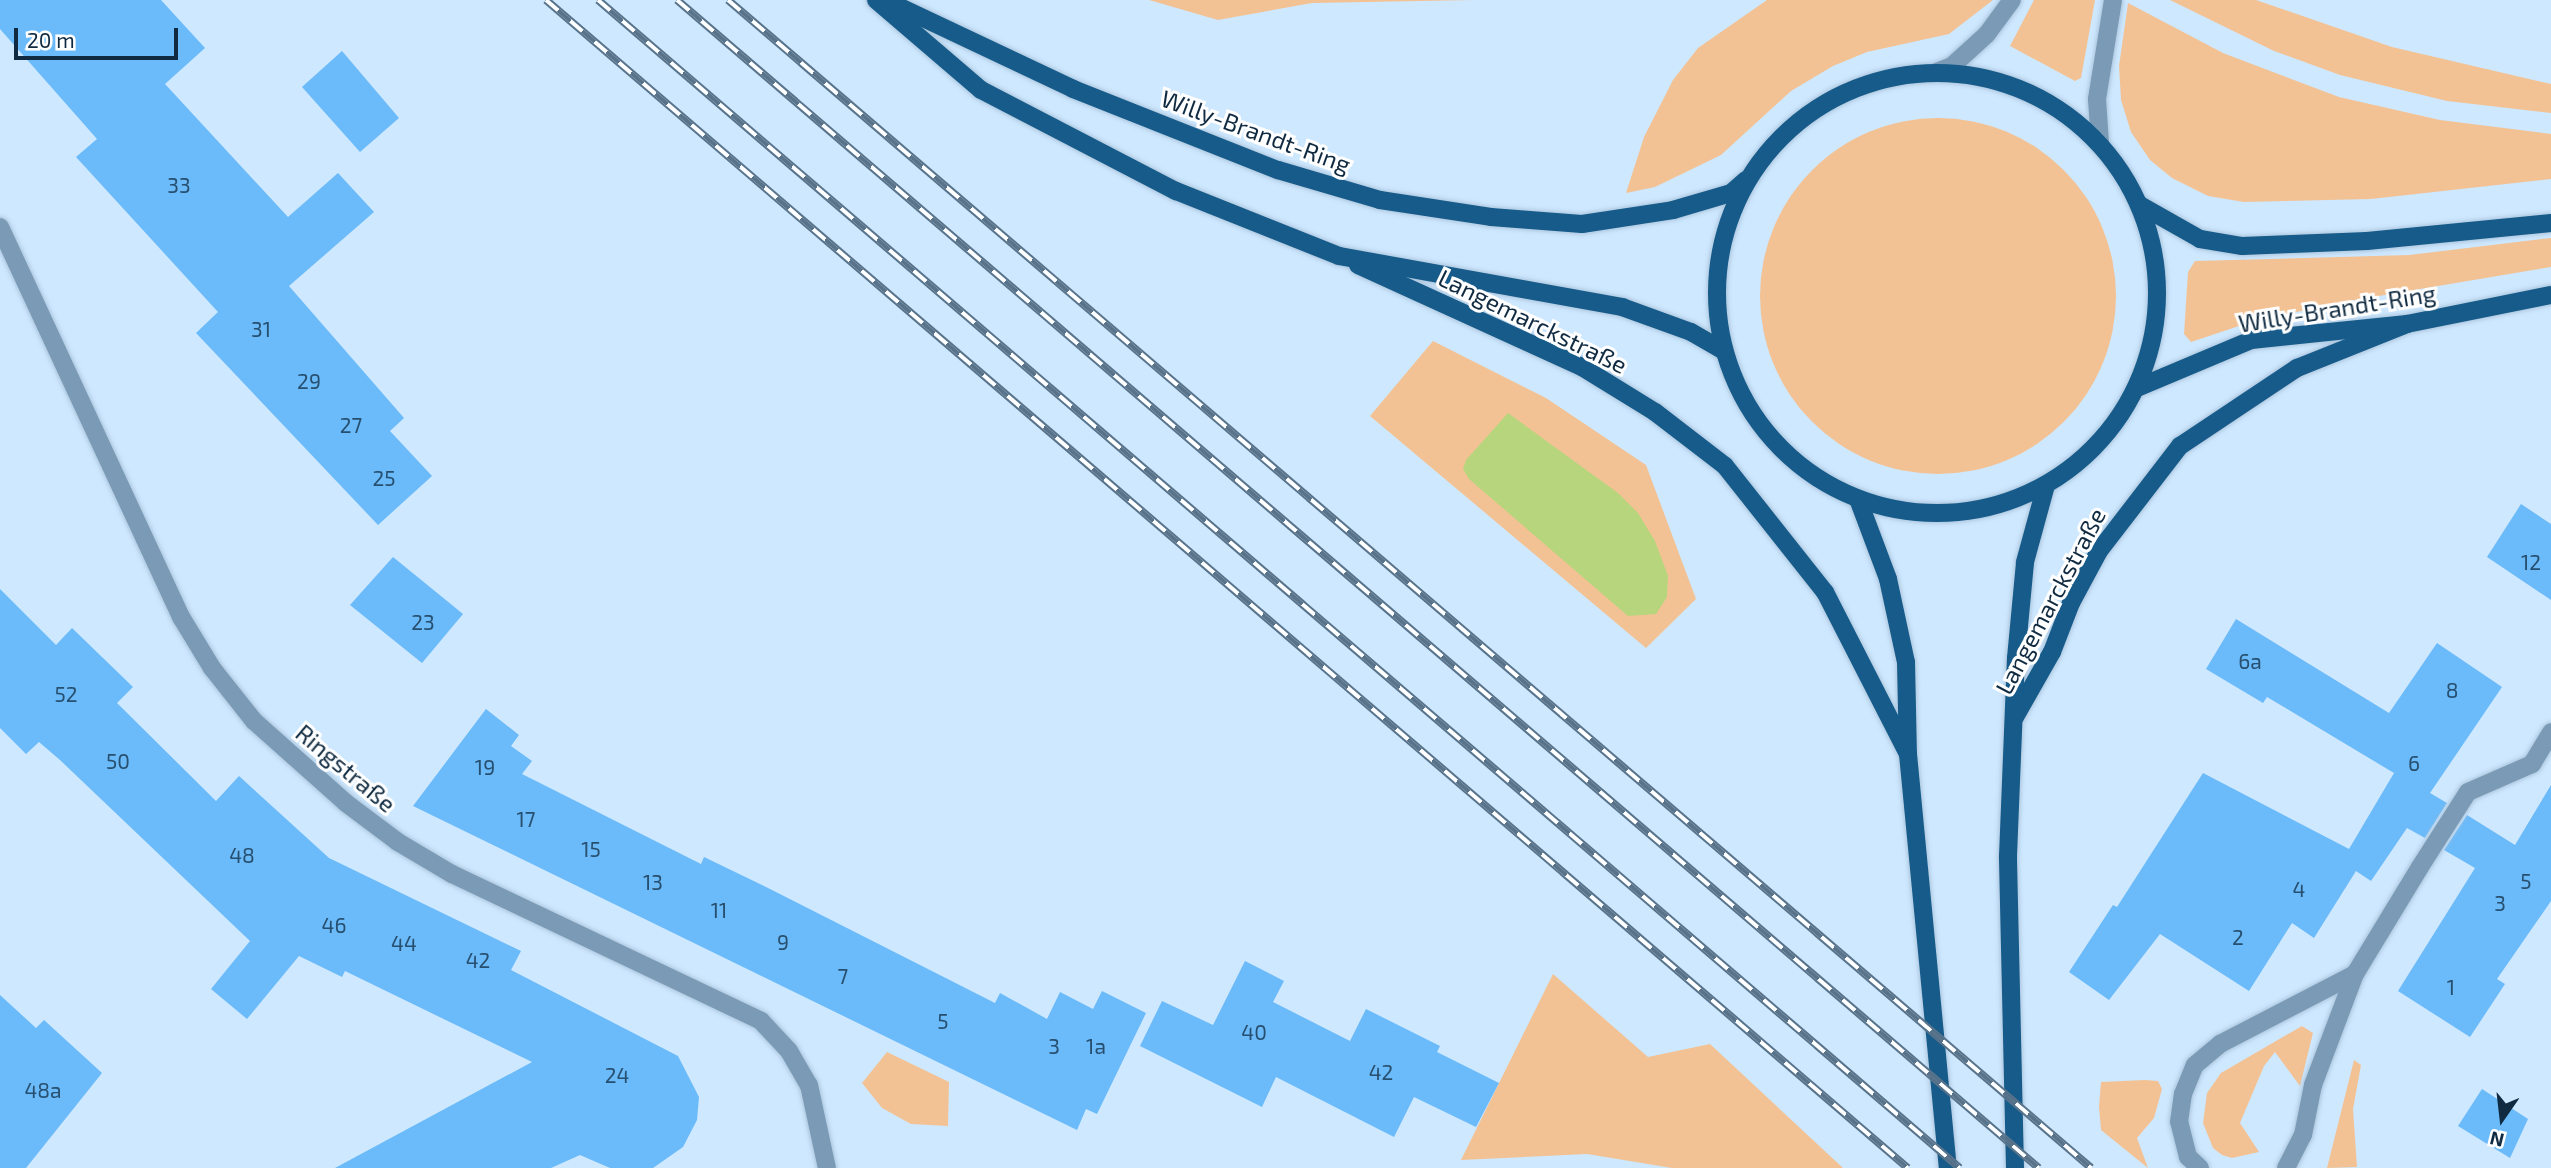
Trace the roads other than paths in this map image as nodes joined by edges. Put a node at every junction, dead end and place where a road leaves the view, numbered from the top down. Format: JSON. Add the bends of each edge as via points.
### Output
{"nodes":[{"id":1,"x":876,"y":0,"type":"edge"},
{"id":2,"x":885,"y":0,"type":"edge"},
{"id":3,"x":2012,"y":0,"type":"edge"},
{"id":4,"x":2113,"y":0,"type":"edge"},
{"id":5,"x":1934,"y":73,"type":"junction"},
{"id":6,"x":2100,"y":144,"type":"junction"},
{"id":7,"x":1749,"y":177,"type":"junction"},
{"id":8,"x":2140,"y":205,"type":"junction"},
{"id":9,"x":2551,"y":223,"type":"edge"},
{"id":10,"x":0,"y":227,"type":"edge"},
{"id":11,"x":1339,"y":256,"type":"junction"},
{"id":12,"x":2551,"y":295,"type":"edge"},
{"id":13,"x":2407,"y":324,"type":"junction"},
{"id":14,"x":1724,"y":351,"type":"junction"},
{"id":15,"x":2137,"y":388,"type":"junction"},
{"id":16,"x":2046,"y":485,"type":"junction"},
{"id":17,"x":1858,"y":499,"type":"junction"},
{"id":18,"x":2014,"y":720,"type":"junction"},
{"id":19,"x":2551,"y":732,"type":"edge"},
{"id":20,"x":1908,"y":754,"type":"junction"},
{"id":21,"x":2355,"y":974,"type":"junction"},
{"id":22,"x":827,"y":1168,"type":"edge"},
{"id":23,"x":1948,"y":1168,"type":"edge"},
{"id":24,"x":2015,"y":1168,"type":"edge"},
{"id":25,"x":2200,"y":1168,"type":"edge"},
{"id":26,"x":2286,"y":1168,"type":"edge"}],
"edges":[{"from":1,"to":11,"type":"main road","via":[[939,58],[1026,116],[1176,191]]},
{"from":2,"to":7,"type":"main road","name":"Willy-Brandt-Ring","via":[[1073,89],[1278,170],[1380,200],[1582,225],[1673,210],[1731,193]]},
{"from":3,"to":5,"type":"street","via":[[1987,34],[1952,66]]},
{"from":4,"to":6,"type":"street","via":[[2096,99]]},
{"from":5,"to":6,"type":"main road","via":[[1980,77],[2025,90],[2065,113]]},
{"from":5,"to":7,"type":"main road","via":[[1890,78],[1828,102],[1776,143]]},
{"from":6,"to":8,"type":"main road"},
{"from":7,"to":14,"type":"main road","via":[[1729,218],[1718,261],[1717,307]]},
{"from":8,"to":9,"type":"main road","via":[[2200,239],[2242,246],[2367,241]]},
{"from":8,"to":15,"type":"main road","via":[[2154,250],[2158,298],[2152,344]]},
{"from":10,"to":22,"type":"street","name":"Ringstraße","via":[[181,617],[212,667],[254,720],[346,803],[398,842],[452,874],[761,1021],[789,1051],[809,1085]]},
{"from":11,"to":14,"type":"main road","via":[[1622,307],[1691,332]]},
{"from":11,"to":20,"type":"main road","name":"Langemarckstraße","via":[[1582,367],[1655,412],[1725,466],[1825,592]]},
{"from":12,"to":13,"type":"main road","name":"Willy-Brandt-Ring"},
{"from":13,"to":15,"type":"main road","name":"Willy-Brandt-Ring","via":[[2252,341]]},
{"from":13,"to":18,"type":"main road","name":"Langemarckstraße","via":[[2297,368],[2180,446],[2130,505],[2099,551]]},
{"from":14,"to":17,"type":"main road","via":[[1744,399],[1773,441],[1813,475]]},
{"from":15,"to":16,"type":"main road","via":[[2113,427],[2083,459]]},
{"from":16,"to":17,"type":"main road","via":[[2002,504],[1954,512],[1905,512]]},
{"from":16,"to":18,"type":"main road","name":"Langemarckstraße","via":[[2025,562]]},
{"from":17,"to":20,"type":"main road","name":"Langemarckstraße","via":[[1888,579],[1906,662]]},
{"from":18,"to":24,"type":"main road","name":"Langemarckstraße","via":[[2008,856]]},
{"from":19,"to":21,"type":"street","via":[[2532,764],[2468,792]]},
{"from":20,"to":23,"type":"main road","name":"Langemarckstraße"},
{"from":21,"to":25,"type":"street","via":[[2220,1044],[2195,1065],[2183,1094],[2179,1122],[2188,1157]]},
{"from":21,"to":26,"type":"street","via":[[2313,1085],[2302,1135]]}]}
